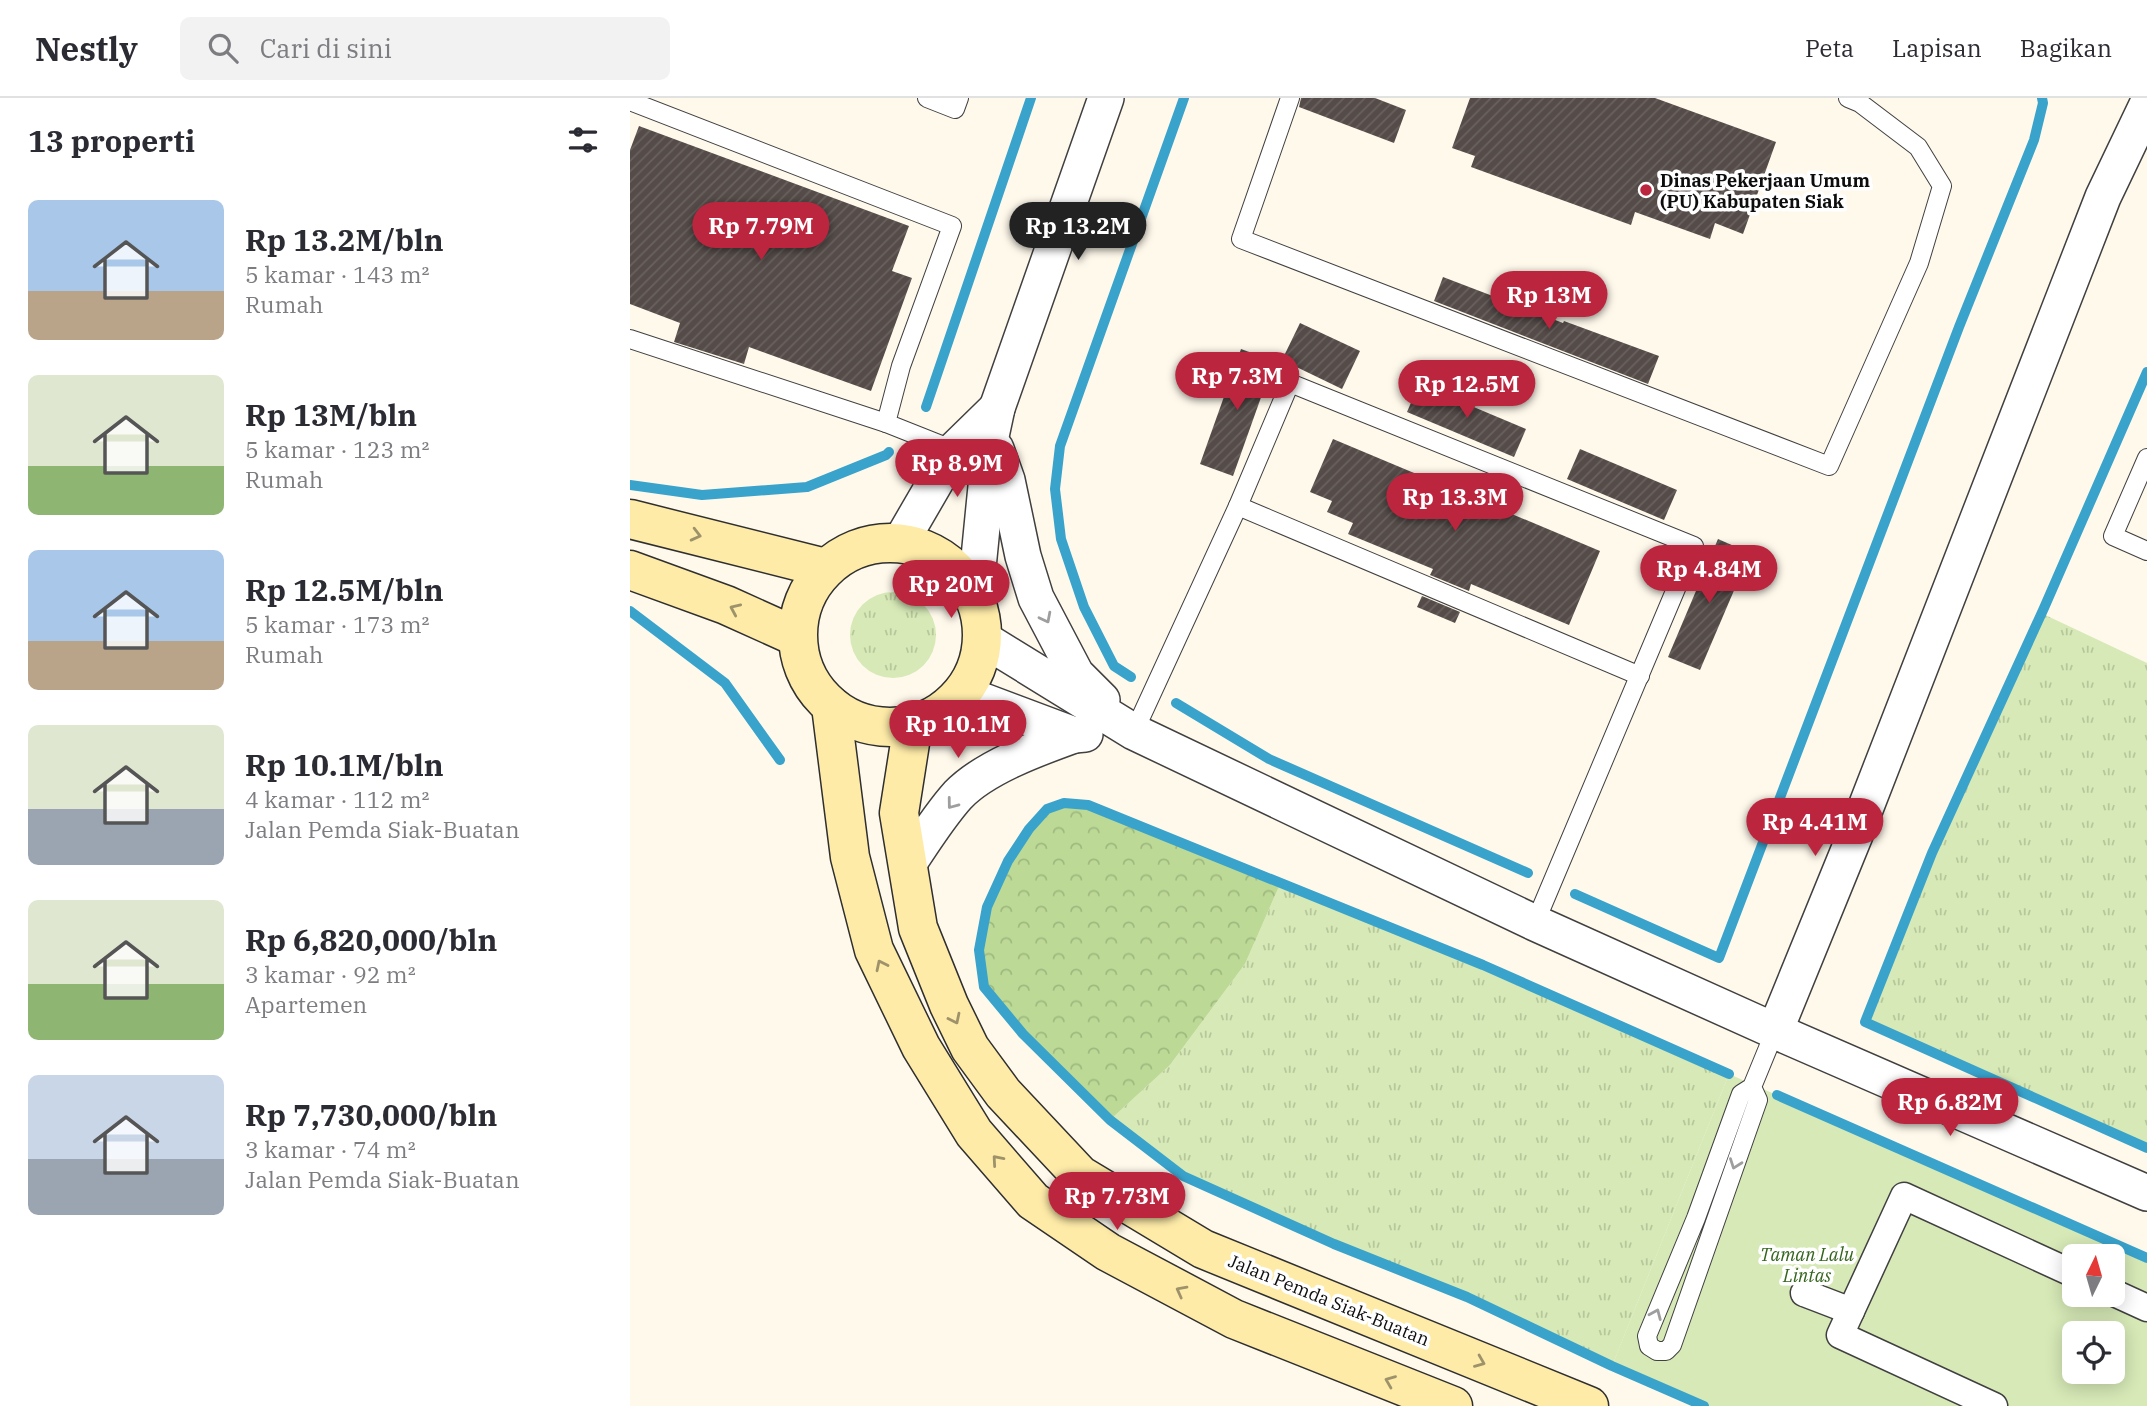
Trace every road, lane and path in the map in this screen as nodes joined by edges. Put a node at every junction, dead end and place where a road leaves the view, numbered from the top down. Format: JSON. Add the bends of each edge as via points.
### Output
{"nodes":[{"id":1,"x":928,"y":98,"type":"edge"},
{"id":2,"x":959,"y":98,"type":"edge"},
{"id":3,"x":1106,"y":98,"type":"edge"},
{"id":4,"x":1290,"y":98,"type":"edge"},
{"id":5,"x":1857,"y":100,"type":"edge"},
{"id":6,"x":630,"y":101,"type":"edge"},
{"id":7,"x":2147,"y":105,"type":"edge"},
{"id":8,"x":630,"y":339,"type":"edge"},
{"id":9,"x":994,"y":422,"type":"junction"},
{"id":10,"x":886,"y":423,"type":"junction"},
{"id":11,"x":954,"y":450,"type":"junction"},
{"id":12,"x":2147,"y":458,"type":"edge"},
{"id":13,"x":1238,"y":506,"type":"junction"},
{"id":14,"x":630,"y":519,"type":"edge"},
{"id":15,"x":900,"y":543,"type":"junction"},
{"id":16,"x":2147,"y":551,"type":"edge"},
{"id":17,"x":825,"y":568,"type":"junction"},
{"id":18,"x":630,"y":570,"type":"edge"},
{"id":19,"x":975,"y":598,"type":"junction"},
{"id":20,"x":797,"y":637,"type":"junction"},
{"id":21,"x":983,"y":639,"type":"junction"},
{"id":22,"x":1640,"y":676,"type":"junction"},
{"id":23,"x":962,"y":694,"type":"junction"},
{"id":24,"x":831,"y":706,"type":"junction"},
{"id":25,"x":913,"y":724,"type":"junction"},
{"id":26,"x":1134,"y":732,"type":"junction"},
{"id":27,"x":1074,"y":735,"type":"junction"},
{"id":28,"x":907,"y":866,"type":"junction"},
{"id":29,"x":1535,"y":923,"type":"junction"},
{"id":30,"x":1775,"y":1031,"type":"junction"},
{"id":31,"x":1752,"y":1087,"type":"junction"},
{"id":32,"x":2147,"y":1193,"type":"edge"},
{"id":33,"x":2062,"y":1268,"type":"edge"},
{"id":34,"x":1804,"y":1293,"type":"dead end"},
{"id":35,"x":2125,"y":1298,"type":"edge"},
{"id":36,"x":2147,"y":1308,"type":"edge"},
{"id":37,"x":1851,"y":1311,"type":"junction"},
{"id":38,"x":1453,"y":1406,"type":"edge"},
{"id":39,"x":1589,"y":1406,"type":"edge"},
{"id":40,"x":1994,"y":1406,"type":"edge"}],
"edges":[{"from":1,"to":2,"type":"lane","via":[[955,108]]},
{"from":3,"to":9,"type":"street"},
{"from":4,"to":5,"type":"lane","via":[[1241,239],[1829,466],[1919,262],[1942,186],[1918,147]]},
{"from":6,"to":10,"type":"lane","via":[[952,226],[901,366]]},
{"from":7,"to":30,"type":"street","via":[[2103,197]]},
{"from":8,"to":10,"type":"lane"},
{"from":9,"to":11,"type":"street"},
{"from":9,"to":19,"type":"street"},
{"from":9,"to":26,"type":"street","one_way":true,"via":[[1036,598],[1076,674]]},
{"from":10,"to":11,"type":"lane"},
{"from":11,"to":15,"type":"street"},
{"from":12,"to":16,"type":"lane","via":[[2112,536]]},
{"from":13,"to":22,"type":"lane"},
{"from":13,"to":22,"type":"lane","via":[[1290,383],[1694,546]]},
{"from":13,"to":26,"type":"lane"},
{"from":14,"to":17,"type":"main road","one_way":true},
{"from":15,"to":17,"type":"main road","via":[[860,547]]},
{"from":15,"to":19,"type":"main road","via":[[945,560]]},
{"from":17,"to":20,"type":"main road","via":[[804,600]]},
{"from":20,"to":18,"type":"main road","one_way":true},
{"from":19,"to":21,"type":"main road"},
{"from":20,"to":24,"type":"main road","via":[[806,675]]},
{"from":21,"to":23,"type":"main road","via":[[976,668]]},
{"from":21,"to":26,"type":"street"},
{"from":22,"to":29,"type":"lane"},
{"from":23,"to":25,"type":"main road","via":[[940,712]]},
{"from":23,"to":27,"type":"street"},
{"from":24,"to":25,"type":"main road","via":[[870,725]]},
{"from":38,"to":24,"type":"main road","one_way":true,"via":[[1234,1319],[1108,1252],[1033,1201],[974,1133],[921,1047],[874,950],[850,857]]},
{"from":25,"to":28,"type":"main road","name":"Jalan Pemda Siak-Buatan","via":[[899,813]]},
{"from":26,"to":27,"type":"street"},
{"from":26,"to":29,"type":"street"},
{"from":27,"to":28,"type":"street","one_way":true,"via":[[990,771],[959,794]]},
{"from":28,"to":39,"type":"main road","name":"Jalan Pemda Siak-Buatan","one_way":true,"via":[[918,928],[970,1048],[1003,1093],[1080,1175],[1203,1249]]},
{"from":29,"to":30,"type":"street"},
{"from":30,"to":31,"type":"lane"},
{"from":30,"to":32,"type":"street"},
{"from":31,"to":31,"type":"lane","one_way":true,"via":[[1758,1100],[1672,1345],[1657,1351],[1649,1346],[1647,1336],[1741,1094]]},
{"from":33,"to":37,"type":"street","via":[[1904,1196]]},
{"from":34,"to":37,"type":"street"},
{"from":35,"to":36,"type":"street"},
{"from":37,"to":40,"type":"street","via":[[1839,1335]]}]}
